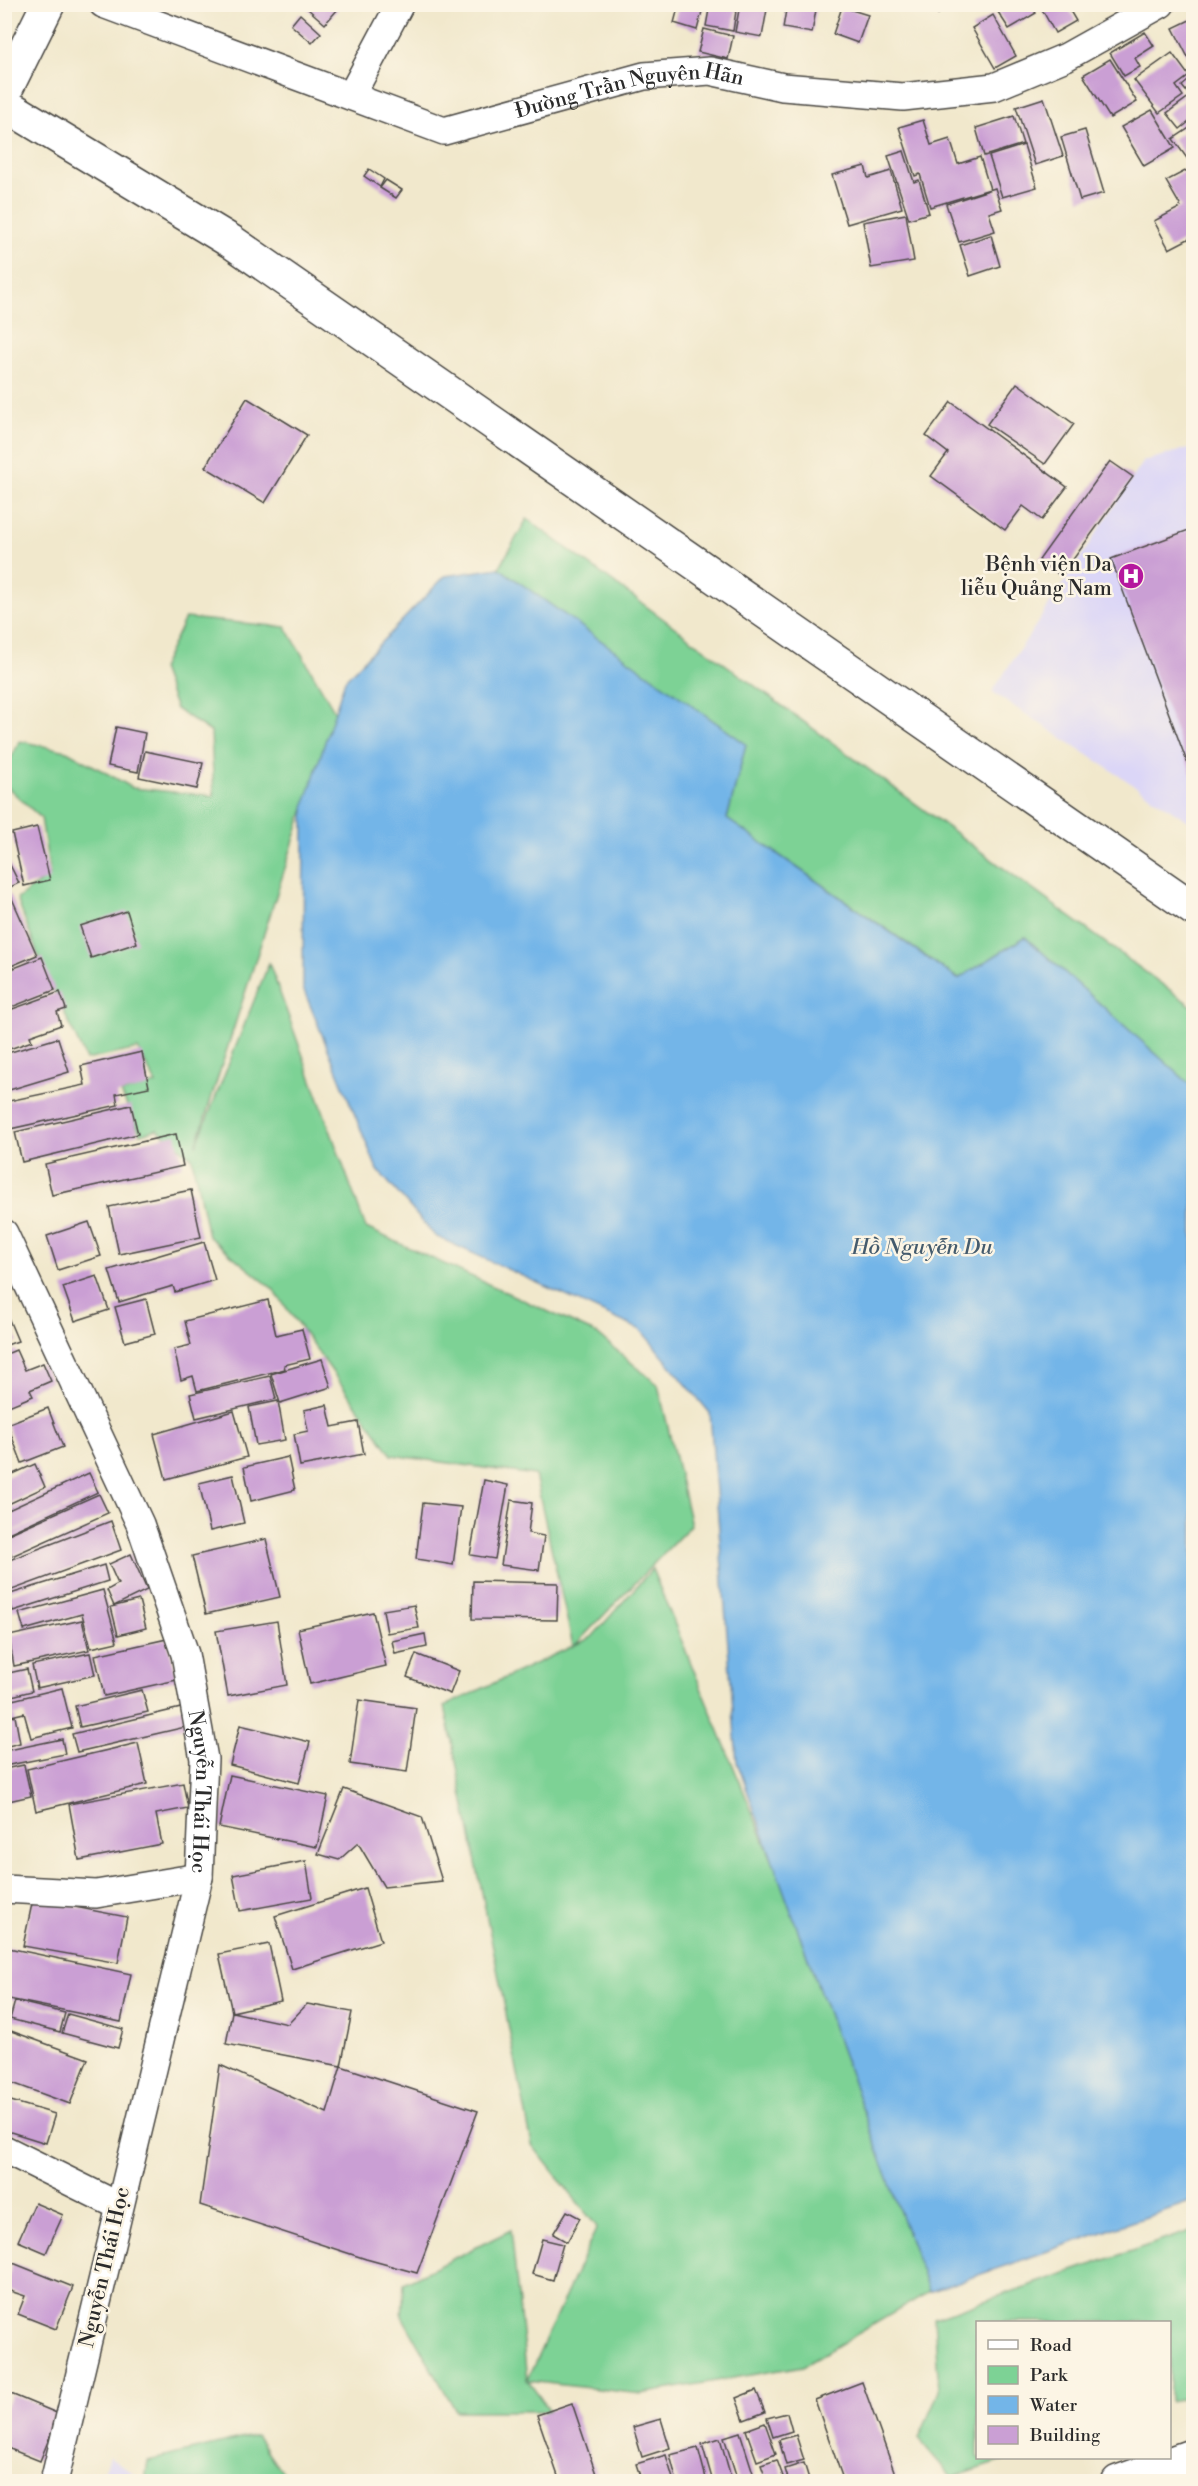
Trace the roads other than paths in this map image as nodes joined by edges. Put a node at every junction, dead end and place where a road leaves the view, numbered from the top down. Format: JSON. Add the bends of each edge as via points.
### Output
{"nodes":[{"id":1,"x":48,"y":4,"type":"edge"},
{"id":2,"x":103,"y":4,"type":"edge"},
{"id":3,"x":400,"y":4,"type":"edge"},
{"id":4,"x":1161,"y":4,"type":"edge"},
{"id":5,"x":4,"y":93,"type":"edge"},
{"id":6,"x":351,"y":96,"type":"junction"},
{"id":7,"x":4,"y":104,"type":"edge"},
{"id":8,"x":1194,"y":909,"type":"edge"},
{"id":9,"x":4,"y":1233,"type":"edge"},
{"id":10,"x":198,"y":1877,"type":"junction"},
{"id":11,"x":4,"y":1889,"type":"edge"},
{"id":12,"x":4,"y":2150,"type":"edge"},
{"id":13,"x":119,"y":2206,"type":"junction"},
{"id":14,"x":1194,"y":2455,"type":"edge"},
{"id":15,"x":54,"y":2481,"type":"edge"},
{"id":16,"x":1118,"y":2481,"type":"edge"}],
"edges":[{"from":1,"to":5,"type":"street"},
{"from":2,"to":6,"type":"street","name":"Đường Trần Nguyên Hãn"},
{"from":3,"to":6,"type":"street"},
{"from":4,"to":6,"type":"street","name":"Đường Trần Nguyên Hãn","via":[[1066,57],[994,87],[903,97],[783,87],[710,71],[644,76],[444,131]]},
{"from":7,"to":8,"type":"street","via":[[232,242]]},
{"from":9,"to":10,"type":"street","name":"Nguyễn Thái Học","via":[[140,1524],[185,1654],[204,1759]]},
{"from":10,"to":11,"type":"street","via":[[96,1894]]},
{"from":10,"to":13,"type":"street","name":"Nguyễn Thái Học"},
{"from":12,"to":13,"type":"street"},
{"from":13,"to":15,"type":"street","name":"Nguyễn Thái Học"},
{"from":14,"to":16,"type":"street"}]}
